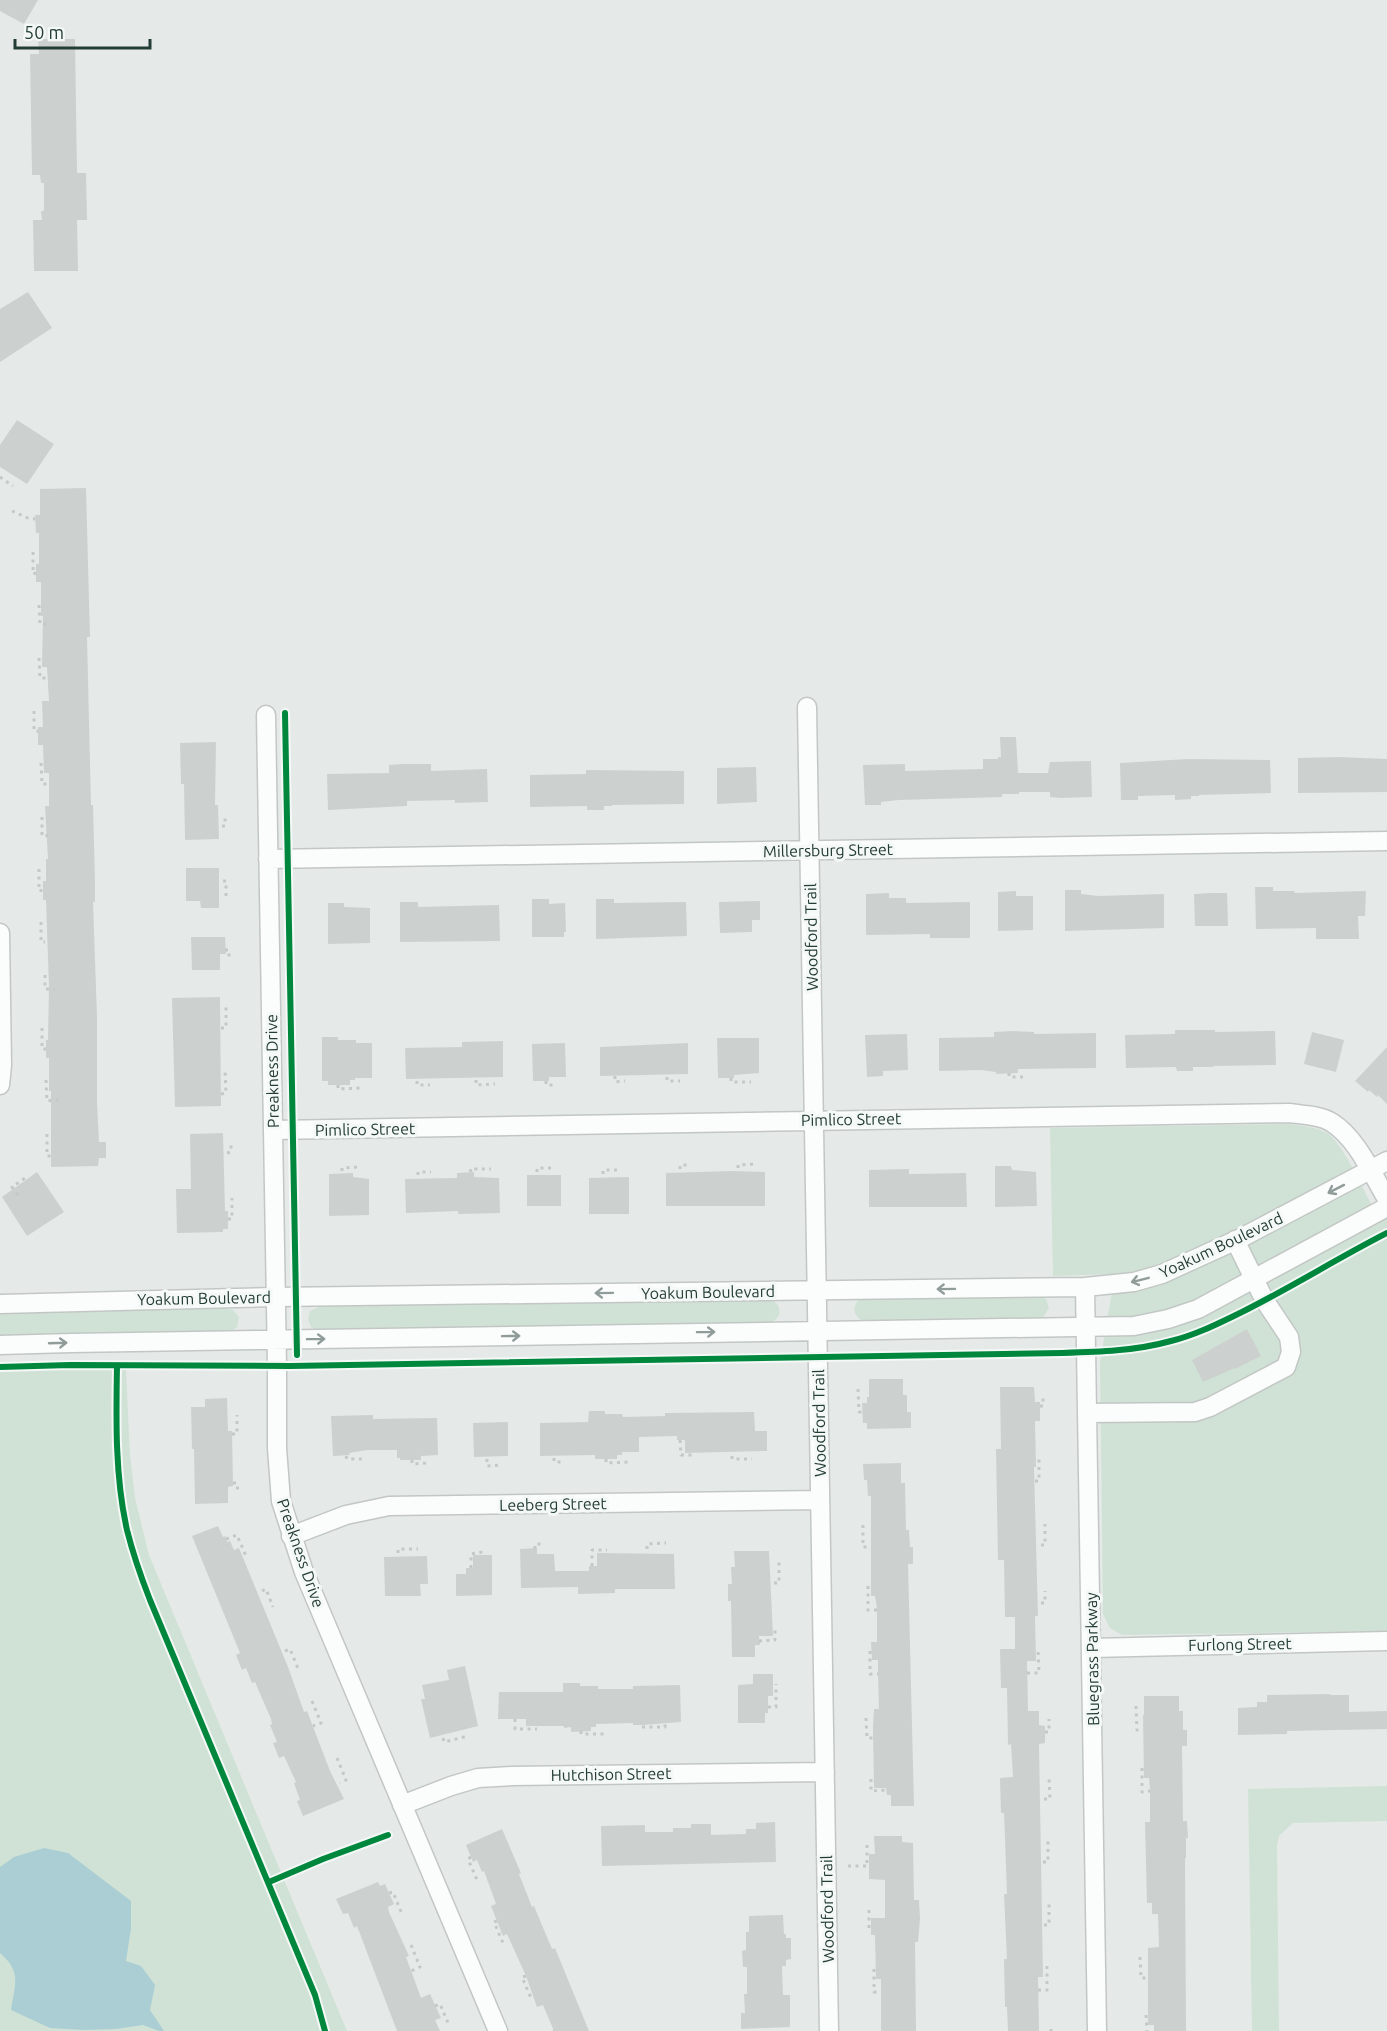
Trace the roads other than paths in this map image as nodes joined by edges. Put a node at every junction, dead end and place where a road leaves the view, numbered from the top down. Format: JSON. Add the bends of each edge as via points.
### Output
{"nodes":[{"id":1,"x":807,"y":707,"type":"dead end"},
{"id":2,"x":266,"y":715,"type":"dead end"},
{"id":3,"x":1387,"y":841,"type":"edge"},
{"id":4,"x":810,"y":850,"type":"junction"},
{"id":5,"x":268,"y":859,"type":"junction"},
{"id":6,"x":0,"y":933,"type":"edge"},
{"id":7,"x":0,"y":1085,"type":"edge"},
{"id":8,"x":815,"y":1120,"type":"junction"},
{"id":9,"x":274,"y":1130,"type":"junction"},
{"id":10,"x":1387,"y":1161,"type":"edge"},
{"id":11,"x":1370,"y":1171,"type":"junction"},
{"id":12,"x":1387,"y":1199,"type":"edge"},
{"id":13,"x":1387,"y":1207,"type":"edge"},
{"id":14,"x":1235,"y":1240,"type":"junction"},
{"id":15,"x":1254,"y":1279,"type":"junction"},
{"id":16,"x":1085,"y":1287,"type":"junction"},
{"id":17,"x":816,"y":1290,"type":"junction"},
{"id":18,"x":276,"y":1297,"type":"junction"},
{"id":19,"x":0,"y":1304,"type":"edge"},
{"id":20,"x":1086,"y":1327,"type":"junction"},
{"id":21,"x":817,"y":1330,"type":"junction"},
{"id":22,"x":277,"y":1340,"type":"junction"},
{"id":23,"x":0,"y":1345,"type":"edge"},
{"id":24,"x":1088,"y":1413,"type":"junction"},
{"id":25,"x":820,"y":1500,"type":"junction"},
{"id":26,"x":291,"y":1536,"type":"junction"},
{"id":27,"x":1387,"y":1641,"type":"edge"},
{"id":28,"x":1092,"y":1648,"type":"junction"},
{"id":29,"x":825,"y":1772,"type":"junction"},
{"id":30,"x":402,"y":1805,"type":"junction"},
{"id":31,"x":498,"y":2031,"type":"edge"},
{"id":32,"x":829,"y":2031,"type":"edge"},
{"id":33,"x":1097,"y":2031,"type":"edge"}],
"edges":[{"from":1,"to":4,"type":"street","name":"Woodford Trail"},
{"from":2,"to":5,"type":"street","name":"Preakness Drive"},
{"from":3,"to":4,"type":"street","name":"Millersburg Street"},
{"from":4,"to":5,"type":"street","name":"Millersburg Street"},
{"from":4,"to":8,"type":"street","name":"Woodford Trail"},
{"from":5,"to":9,"type":"street","name":"Preakness Drive"},
{"from":6,"to":7,"type":"street"},
{"from":8,"to":9,"type":"street","name":"Pimlico Street"},
{"from":8,"to":11,"type":"street","name":"Pimlico Street","via":[[1289,1113],[1331,1122],[1349,1138]]},
{"from":8,"to":17,"type":"street","name":"Woodford Trail"},
{"from":9,"to":18,"type":"street","name":"Preakness Drive"},
{"from":10,"to":11,"type":"street","name":"Yoakum Boulevard"},
{"from":11,"to":12,"type":"street","name":"Pimlico Street"},
{"from":11,"to":14,"type":"street","name":"Yoakum Boulevard","one_way":true},
{"from":13,"to":15,"type":"street"},
{"from":14,"to":15,"type":"street"},
{"from":14,"to":16,"type":"street","name":"Yoakum Boulevard","one_way":true,"via":[[1162,1274],[1134,1282]]},
{"from":15,"to":20,"type":"street","via":[[1198,1309],[1168,1319],[1134,1326]]},
{"from":15,"to":24,"type":"street","via":[[1289,1337],[1291,1352],[1286,1367],[1195,1412]]},
{"from":16,"to":17,"type":"street","name":"Yoakum Boulevard","one_way":true},
{"from":16,"to":20,"type":"street","name":"Bluegrass Parkway"},
{"from":17,"to":18,"type":"street","name":"Yoakum Boulevard","one_way":true},
{"from":17,"to":21,"type":"street","name":"Woodford Trail"},
{"from":18,"to":19,"type":"street","name":"Yoakum Boulevard"},
{"from":18,"to":22,"type":"street","name":"Preakness Drive"},
{"from":20,"to":21,"type":"street"},
{"from":20,"to":24,"type":"street","name":"Bluegrass Parkway"},
{"from":22,"to":21,"type":"street","one_way":true},
{"from":21,"to":25,"type":"street","name":"Woodford Trail"},
{"from":23,"to":22,"type":"street","one_way":true},
{"from":22,"to":26,"type":"street","name":"Preakness Drive","via":[[278,1476],[280,1501]]},
{"from":24,"to":28,"type":"street","name":"Bluegrass Parkway"},
{"from":25,"to":26,"type":"street","name":"Leeberg Street","via":[[389,1506],[346,1515]]},
{"from":25,"to":29,"type":"street","name":"Woodford Trail"},
{"from":26,"to":30,"type":"street","name":"Preakness Drive"},
{"from":27,"to":28,"type":"street","name":"Furlong Street"},
{"from":28,"to":33,"type":"street","name":"Bluegrass Parkway"},
{"from":29,"to":30,"type":"street","name":"Hutchison Street","via":[[478,1778]]},
{"from":29,"to":32,"type":"street","name":"Woodford Trail"},
{"from":30,"to":31,"type":"street","name":"Preakness Drive"}]}
